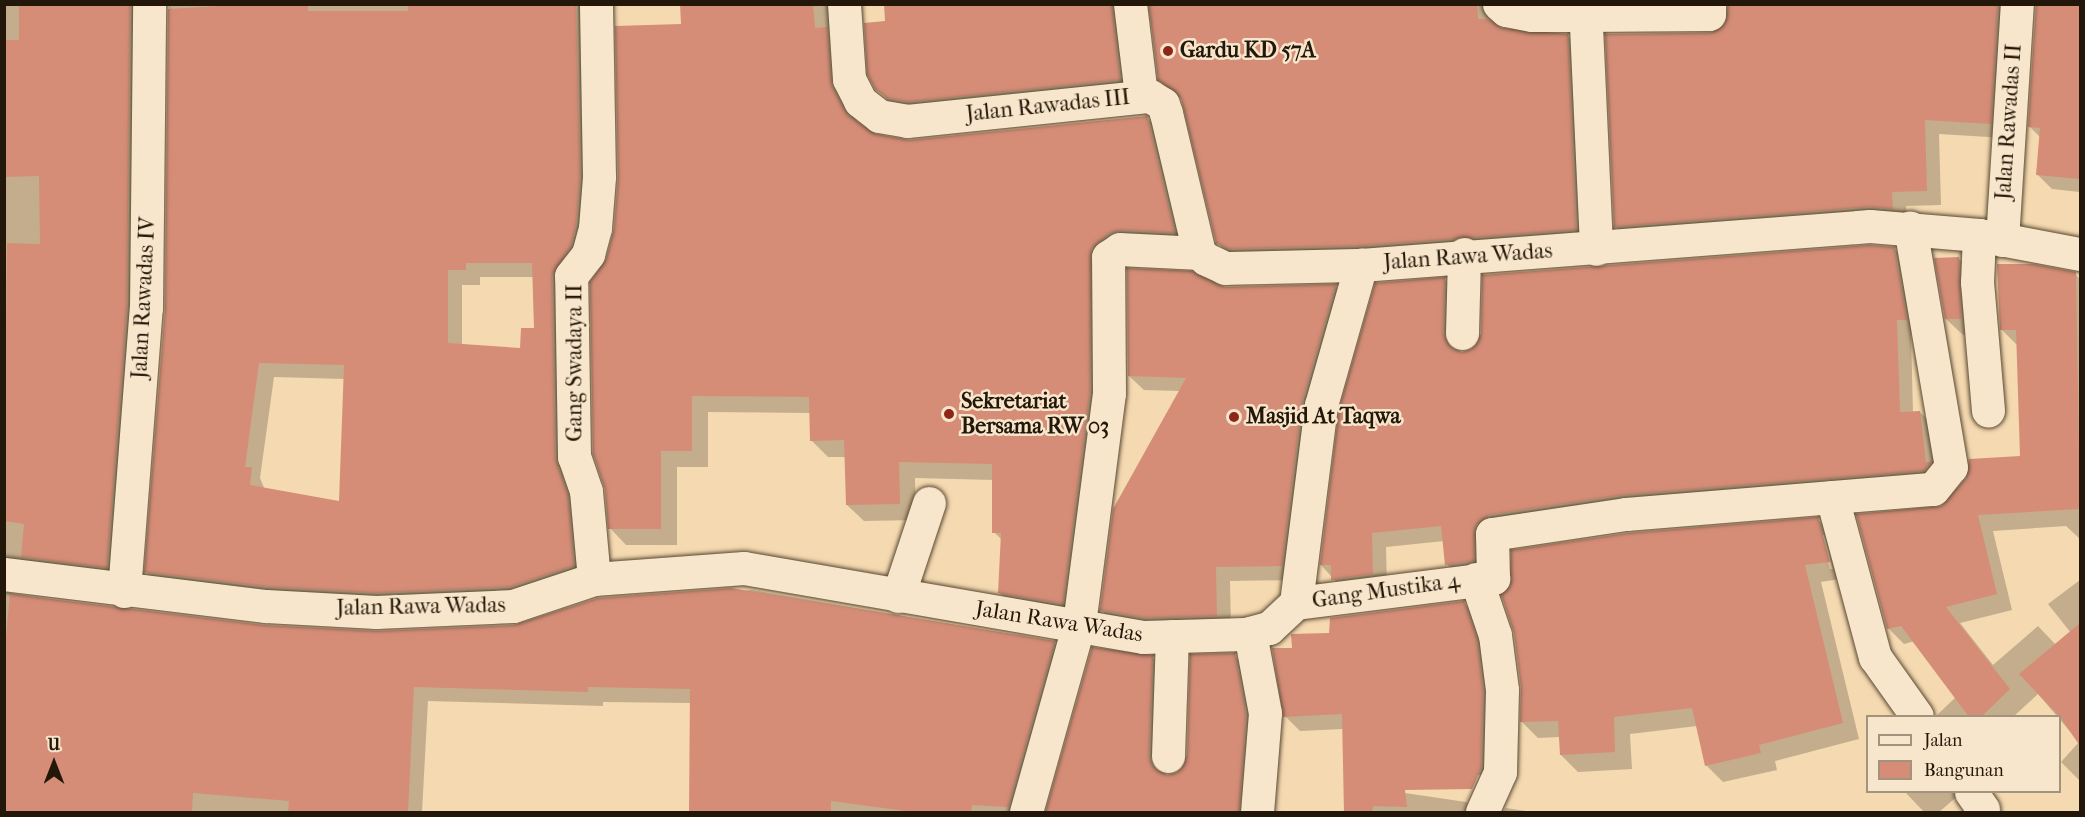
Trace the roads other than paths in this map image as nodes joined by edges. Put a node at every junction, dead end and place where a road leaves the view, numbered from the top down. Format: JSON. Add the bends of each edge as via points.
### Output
{"nodes":[{"id":1,"x":149,"y":4,"type":"edge"},
{"id":2,"x":596,"y":4,"type":"edge"},
{"id":3,"x":844,"y":4,"type":"edge"},
{"id":4,"x":1130,"y":4,"type":"edge"},
{"id":5,"x":1499,"y":4,"type":"edge"},
{"id":6,"x":1709,"y":4,"type":"edge"},
{"id":7,"x":2017,"y":4,"type":"edge"},
{"id":8,"x":1585,"y":10,"type":"edge"},
{"id":9,"x":1141,"y":95,"type":"junction"},
{"id":10,"x":1910,"y":227,"type":"junction"},
{"id":11,"x":1990,"y":238,"type":"junction"},
{"id":12,"x":1596,"y":249,"type":"junction"},
{"id":13,"x":1199,"y":253,"type":"junction"},
{"id":14,"x":1464,"y":254,"type":"junction"},
{"id":15,"x":2080,"y":254,"type":"edge"},
{"id":16,"x":1361,"y":265,"type":"junction"},
{"id":17,"x":1462,"y":333,"type":"dead end"},
{"id":18,"x":1988,"y":411,"type":"dead end"},
{"id":19,"x":1832,"y":497,"type":"junction"},
{"id":20,"x":928,"y":502,"type":"dead end"},
{"id":21,"x":4,"y":574,"type":"edge"},
{"id":22,"x":594,"y":579,"type":"junction"},
{"id":23,"x":1476,"y":579,"type":"junction"},
{"id":24,"x":124,"y":591,"type":"junction"},
{"id":25,"x":898,"y":596,"type":"junction"},
{"id":26,"x":1296,"y":603,"type":"junction"},
{"id":27,"x":1079,"y":624,"type":"junction"},
{"id":28,"x":1250,"y":633,"type":"junction"},
{"id":29,"x":1172,"y":636,"type":"junction"},
{"id":30,"x":1916,"y":715,"type":"edge"},
{"id":31,"x":1168,"y":756,"type":"dead end"},
{"id":32,"x":1026,"y":813,"type":"edge"},
{"id":33,"x":1257,"y":813,"type":"edge"},
{"id":34,"x":1482,"y":813,"type":"edge"}],
"edges":[{"from":1,"to":24,"type":"street","name":"Jalan Rawadas IV","via":[[146,308]]},
{"from":2,"to":22,"type":"street","name":"Gang Swadaya II","via":[[599,177],[595,228],[588,254],[572,276],[574,457],[586,491]]},
{"from":3,"to":9,"type":"street","name":"Jalan Rawadas III","via":[[849,79],[860,101],[879,116],[907,121]]},
{"from":4,"to":9,"type":"street"},
{"from":5,"to":8,"type":"street","via":[[1506,10],[1533,15]]},
{"from":6,"to":8,"type":"street","via":[[1708,14]]},
{"from":7,"to":11,"type":"street","name":"Jalan Rawadas II"},
{"from":8,"to":12,"type":"street"},
{"from":9,"to":13,"type":"street","name":"Jalan Rawadas III","via":[[1163,104]]},
{"from":10,"to":11,"type":"street","name":"Jalan Rawa Wadas"},
{"from":10,"to":12,"type":"street","name":"Jalan Rawa Wadas","via":[[1870,226]]},
{"from":10,"to":19,"type":"street","via":[[1951,467],[1933,489]]},
{"from":11,"to":15,"type":"street","name":"Jalan Rawa Wadas"},
{"from":11,"to":18,"type":"street","name":"Jalan Rawadas II","via":[[1977,282]]},
{"from":12,"to":14,"type":"street","name":"Jalan Rawa Wadas"},
{"from":13,"to":16,"type":"street","via":[[1225,268]]},
{"from":13,"to":27,"type":"street","via":[[1120,249],[1108,257],[1110,393]]},
{"from":14,"to":16,"type":"street","name":"Jalan Rawa Wadas"},
{"from":14,"to":17,"type":"street"},
{"from":16,"to":26,"type":"street","name":"Jalan Rawa Wadas","via":[[1321,405]]},
{"from":19,"to":23,"type":"street","via":[[1626,514],[1492,534],[1493,578]]},
{"from":19,"to":30,"type":"street","via":[[1875,657]]},
{"from":20,"to":25,"type":"street"},
{"from":21,"to":24,"type":"street","name":"Jalan Rawa Wadas"},
{"from":22,"to":24,"type":"street","name":"Jalan Rawa Wadas","via":[[513,606],[376,612],[266,606]]},
{"from":22,"to":25,"type":"street","name":"Jalan Rawa Wadas","via":[[744,568]]},
{"from":23,"to":26,"type":"street","name":"Gang Mustika 4"},
{"from":23,"to":34,"type":"street","via":[[1495,635],[1502,690],[1500,772]]},
{"from":25,"to":27,"type":"street","name":"Jalan Rawa Wadas"},
{"from":26,"to":28,"type":"street","name":"Jalan Rawa Wadas","via":[[1269,628]]},
{"from":27,"to":29,"type":"street","name":"Jalan Rawa Wadas","via":[[1143,637]]},
{"from":27,"to":32,"type":"street"},
{"from":28,"to":29,"type":"street","name":"Jalan Rawa Wadas"},
{"from":28,"to":33,"type":"street","via":[[1264,713]]},
{"from":29,"to":31,"type":"street"}]}
